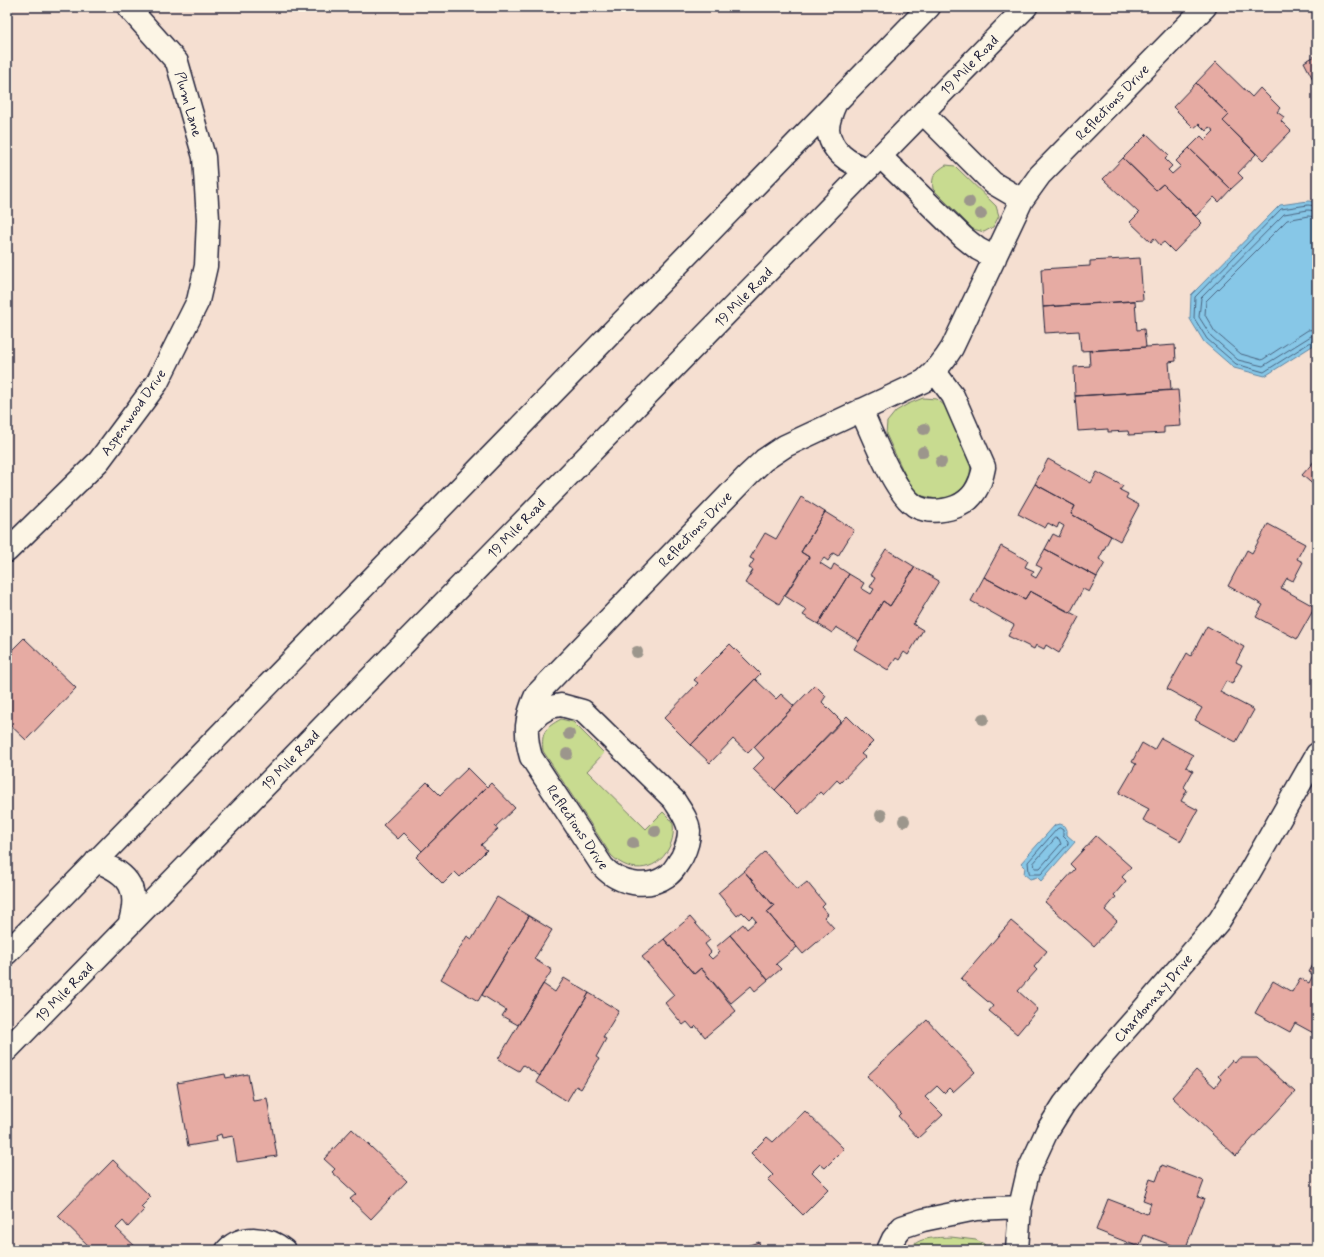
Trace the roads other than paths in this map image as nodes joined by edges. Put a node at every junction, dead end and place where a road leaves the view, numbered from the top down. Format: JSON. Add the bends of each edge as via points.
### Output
{"nodes":[{"id":1,"x":128,"y":7,"type":"edge"},
{"id":2,"x":929,"y":7,"type":"edge"},
{"id":3,"x":1026,"y":7,"type":"edge"},
{"id":4,"x":1205,"y":7,"type":"edge"},
{"id":5,"x":836,"y":101,"type":"junction"},
{"id":6,"x":923,"y":113,"type":"junction"},
{"id":7,"x":874,"y":162,"type":"junction"},
{"id":8,"x":1022,"y":200,"type":"junction"},
{"id":9,"x":208,"y":219,"type":"joint"},
{"id":10,"x":994,"y":258,"type":"junction"},
{"id":11,"x":935,"y":372,"type":"junction"},
{"id":12,"x":861,"y":410,"type":"junction"},
{"id":13,"x":7,"y":552,"type":"edge"},
{"id":14,"x":551,"y":678,"type":"junction"},
{"id":15,"x":584,"y":711,"type":"junction"},
{"id":16,"x":527,"y":726,"type":"junction"},
{"id":17,"x":1317,"y":754,"type":"edge"},
{"id":18,"x":96,"y":861,"type":"junction"},
{"id":19,"x":128,"y":925,"type":"junction"},
{"id":20,"x":7,"y":953,"type":"edge"},
{"id":21,"x":7,"y":1050,"type":"edge"},
{"id":22,"x":1020,"y":1206,"type":"junction"},
{"id":23,"x":227,"y":1250,"type":"edge"},
{"id":24,"x":284,"y":1250,"type":"edge"},
{"id":25,"x":888,"y":1250,"type":"edge"},
{"id":26,"x":1017,"y":1250,"type":"edge"}],
"edges":[{"from":1,"to":9,"type":"street","name":"Plum Lane","via":[[177,62],[204,157]]},
{"from":2,"to":5,"type":"street"},
{"from":3,"to":6,"type":"street","name":"19 Mile Road"},
{"from":4,"to":8,"type":"street","name":"Reflections Drive","via":[[1040,175]]},
{"from":5,"to":7,"type":"street","via":[[830,115],[830,140],[847,160],[858,166]]},
{"from":5,"to":18,"type":"street"},
{"from":6,"to":7,"type":"street","name":"19 Mile Road"},
{"from":6,"to":8,"type":"street","via":[[993,183]]},
{"from":7,"to":10,"type":"street","via":[[963,237]]},
{"from":7,"to":19,"type":"street","name":"19 Mile Road"},
{"from":8,"to":10,"type":"street","name":"Reflections Drive"},
{"from":9,"to":13,"type":"street","name":"Aspenwood Drive","via":[[206,266],[198,301],[157,383],[99,461]]},
{"from":10,"to":11,"type":"street","name":"Reflections Drive","via":[[952,348]]},
{"from":11,"to":12,"type":"street","name":"Reflections Drive","via":[[924,381]]},
{"from":11,"to":12,"type":"street","via":[[953,396],[984,467],[982,480],[974,494],[960,506],[931,511],[916,506],[903,495]]},
{"from":12,"to":14,"type":"street","name":"Reflections Drive","via":[[785,446],[764,460]]},
{"from":14,"to":15,"type":"street","name":"Reflections Drive"},
{"from":14,"to":16,"type":"street","name":"Reflections Drive","via":[[536,695],[529,710]]},
{"from":15,"to":16,"type":"street","via":[[561,705],[550,707]]},
{"from":15,"to":16,"type":"street","name":"Reflections Drive","via":[[674,800],[684,815],[689,830],[687,846],[668,876],[651,884],[636,884],[619,879],[603,867],[531,757],[527,743]]},
{"from":17,"to":22,"type":"street","name":"Chardonnay Drive","via":[[1218,921],[1064,1104],[1047,1131],[1028,1172]]},
{"from":18,"to":19,"type":"street","via":[[118,871],[132,888],[133,912]]},
{"from":18,"to":20,"type":"street"},
{"from":19,"to":21,"type":"street","name":"19 Mile Road"},
{"from":22,"to":25,"type":"street","via":[[976,1209],[923,1220],[902,1227]]},
{"from":22,"to":26,"type":"street","name":"Chardonnay Drive"},
{"from":23,"to":24,"type":"street","via":[[241,1241],[258,1238],[277,1244]]}]}
